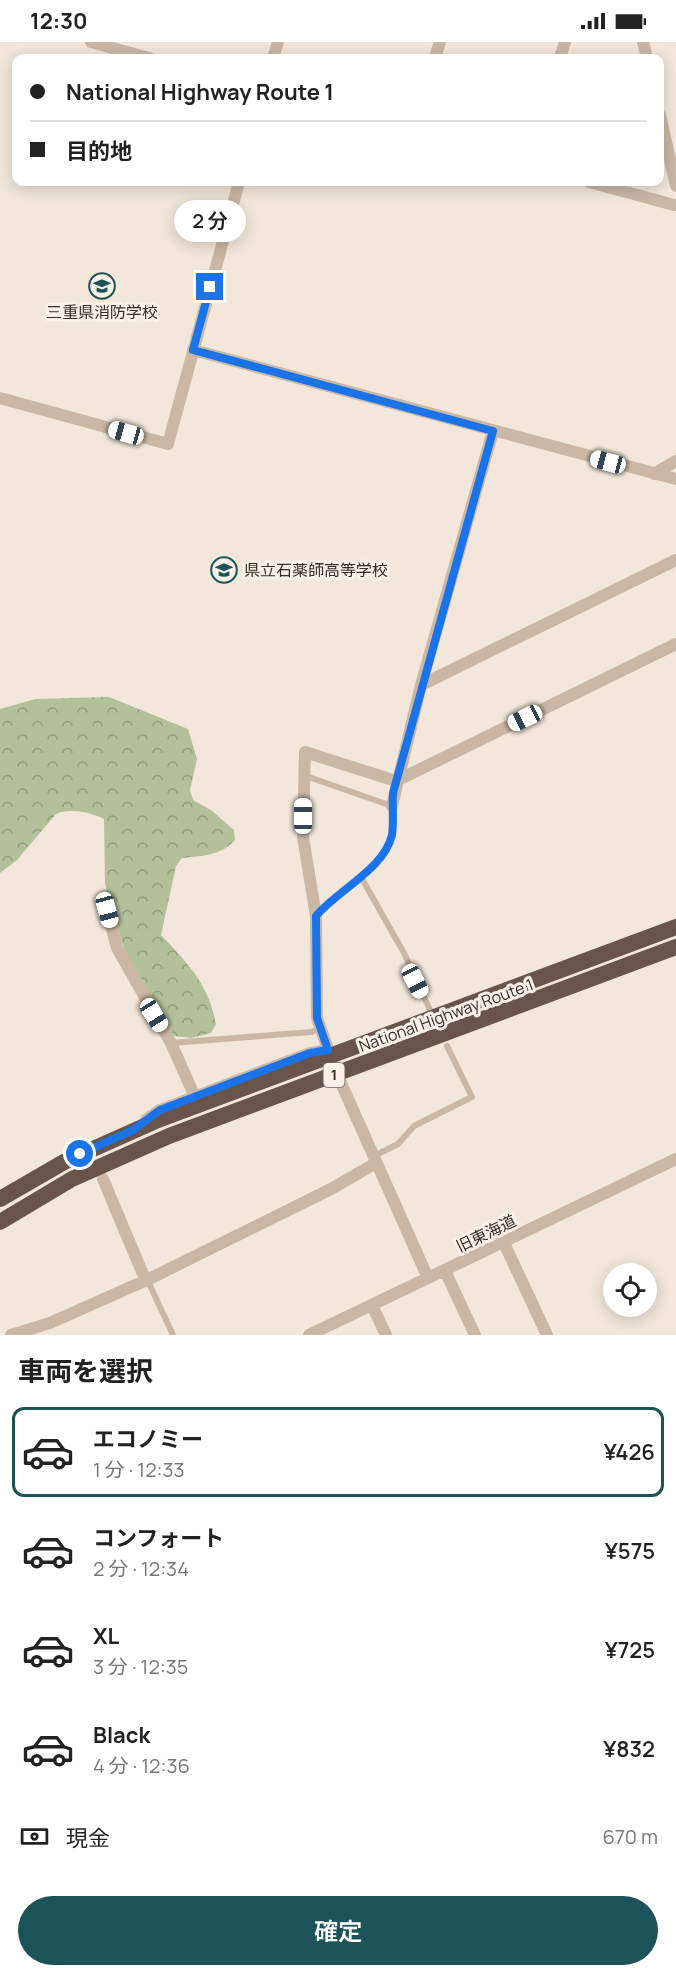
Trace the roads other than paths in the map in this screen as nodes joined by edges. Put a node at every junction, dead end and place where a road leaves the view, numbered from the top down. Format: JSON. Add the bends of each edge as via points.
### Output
{"nodes":[{"id":1,"x":91,"y":42,"type":"edge"},
{"id":2,"x":134,"y":54,"type":"edge"},
{"id":3,"x":664,"y":134,"type":"edge"},
{"id":4,"x":238,"y":186,"type":"edge"},
{"id":5,"x":603,"y":186,"type":"edge"},
{"id":6,"x":676,"y":186,"type":"edge"},
{"id":7,"x":675,"y":207,"type":"edge"},
{"id":8,"x":193,"y":350,"type":"junction"},
{"id":9,"x":0,"y":398,"type":"edge"},
{"id":10,"x":493,"y":431,"type":"junction"},
{"id":11,"x":676,"y":461,"type":"edge"},
{"id":12,"x":654,"y":474,"type":"junction"},
{"id":13,"x":676,"y":479,"type":"edge"},
{"id":14,"x":676,"y":561,"type":"edge"},
{"id":15,"x":676,"y":644,"type":"edge"},
{"id":16,"x":421,"y":686,"type":"junction"},
{"id":17,"x":303,"y":775,"type":"junction"},
{"id":18,"x":396,"y":781,"type":"junction"},
{"id":19,"x":392,"y":806,"type":"junction"},
{"id":20,"x":361,"y":877,"type":"junction"},
{"id":21,"x":107,"y":910,"type":"dead end"},
{"id":22,"x":316,"y":916,"type":"junction"},
{"id":23,"x":676,"y":927,"type":"edge"},
{"id":24,"x":676,"y":947,"type":"edge"},
{"id":25,"x":430,"y":1010,"type":"dead end"},
{"id":26,"x":319,"y":1028,"type":"junction"},
{"id":27,"x":171,"y":1043,"type":"junction"},
{"id":28,"x":447,"y":1046,"type":"dead end"},
{"id":29,"x":329,"y":1053,"type":"junction"},
{"id":30,"x":337,"y":1074,"type":"junction"},
{"id":31,"x":195,"y":1097,"type":"junction"},
{"id":32,"x":133,"y":1130,"type":"junction"},
{"id":33,"x":375,"y":1159,"type":"junction"},
{"id":34,"x":676,"y":1159,"type":"edge"},
{"id":35,"x":103,"y":1179,"type":"dead end"},
{"id":36,"x":0,"y":1199,"type":"edge"},
{"id":37,"x":0,"y":1222,"type":"edge"},
{"id":38,"x":504,"y":1243,"type":"junction"},
{"id":39,"x":445,"y":1271,"type":"junction"},
{"id":40,"x":428,"y":1278,"type":"junction"},
{"id":41,"x":146,"y":1279,"type":"junction"},
{"id":42,"x":372,"y":1305,"type":"junction"},
{"id":43,"x":11,"y":1335,"type":"edge"},
{"id":44,"x":173,"y":1335,"type":"edge"},
{"id":45,"x":309,"y":1335,"type":"edge"},
{"id":46,"x":386,"y":1335,"type":"edge"},
{"id":47,"x":475,"y":1335,"type":"edge"},
{"id":48,"x":547,"y":1335,"type":"edge"}],
"edges":[{"from":1,"to":2,"type":"street"},
{"from":3,"to":6,"type":"street"},
{"from":4,"to":8,"type":"street"},
{"from":5,"to":7,"type":"street"},
{"from":8,"to":9,"type":"street","via":[[168,444]]},
{"from":8,"to":10,"type":"street"},
{"from":10,"to":12,"type":"street"},
{"from":10,"to":16,"type":"street"},
{"from":11,"to":12,"type":"street"},
{"from":12,"to":13,"type":"street"},
{"from":14,"to":16,"type":"street"},
{"from":15,"to":18,"type":"street"},
{"from":16,"to":18,"type":"street"},
{"from":17,"to":18,"type":"street","via":[[305,752]]},
{"from":17,"to":19,"type":"lane"},
{"from":17,"to":22,"type":"street","via":[[303,837]]},
{"from":18,"to":19,"type":"street"},
{"from":19,"to":20,"type":"lane","via":[[392,833],[387,849]]},
{"from":20,"to":22,"type":"lane","via":[[333,897]]},
{"from":20,"to":25,"type":"lane","via":[[404,952]]},
{"from":21,"to":27,"type":"street","via":[[117,948]]},
{"from":22,"to":26,"type":"street","via":[[315,995]]},
{"from":23,"to":29,"type":"highway","name":"National Highway Route 1","number":"1"},
{"from":24,"to":30,"type":"highway","name":"National Highway Route 1","number":"1"},
{"from":26,"to":27,"type":"lane","via":[[312,1032]]},
{"from":26,"to":29,"type":"street"},
{"from":27,"to":31,"type":"street"},
{"from":28,"to":33,"type":"lane","via":[[472,1097],[414,1125],[398,1144]]},
{"from":29,"to":31,"type":"street","via":[[310,1053]]},
{"from":29,"to":32,"type":"highway","name":"National Highway Route 1","number":"1"},
{"from":30,"to":33,"type":"street"},
{"from":30,"to":37,"type":"highway","name":"National Highway Route 1","number":"1","via":[[115,1159]]},
{"from":31,"to":32,"type":"street","via":[[160,1110]]},
{"from":32,"to":36,"type":"highway","name":"National Highway Route 1","number":"1","via":[[64,1162]]},
{"from":33,"to":40,"type":"street"},
{"from":33,"to":41,"type":"street","via":[[331,1189]]},
{"from":34,"to":38,"type":"street","name":"旧東海道"},
{"from":35,"to":41,"type":"street"},
{"from":38,"to":39,"type":"street","name":"旧東海道"},
{"from":38,"to":48,"type":"street"},
{"from":39,"to":40,"type":"street","name":"旧東海道"},
{"from":39,"to":47,"type":"street"},
{"from":40,"to":42,"type":"street","name":"旧東海道"},
{"from":41,"to":43,"type":"street","via":[[50,1323]]},
{"from":41,"to":44,"type":"lane"},
{"from":42,"to":45,"type":"street","name":"旧東海道"},
{"from":42,"to":46,"type":"street"}]}
